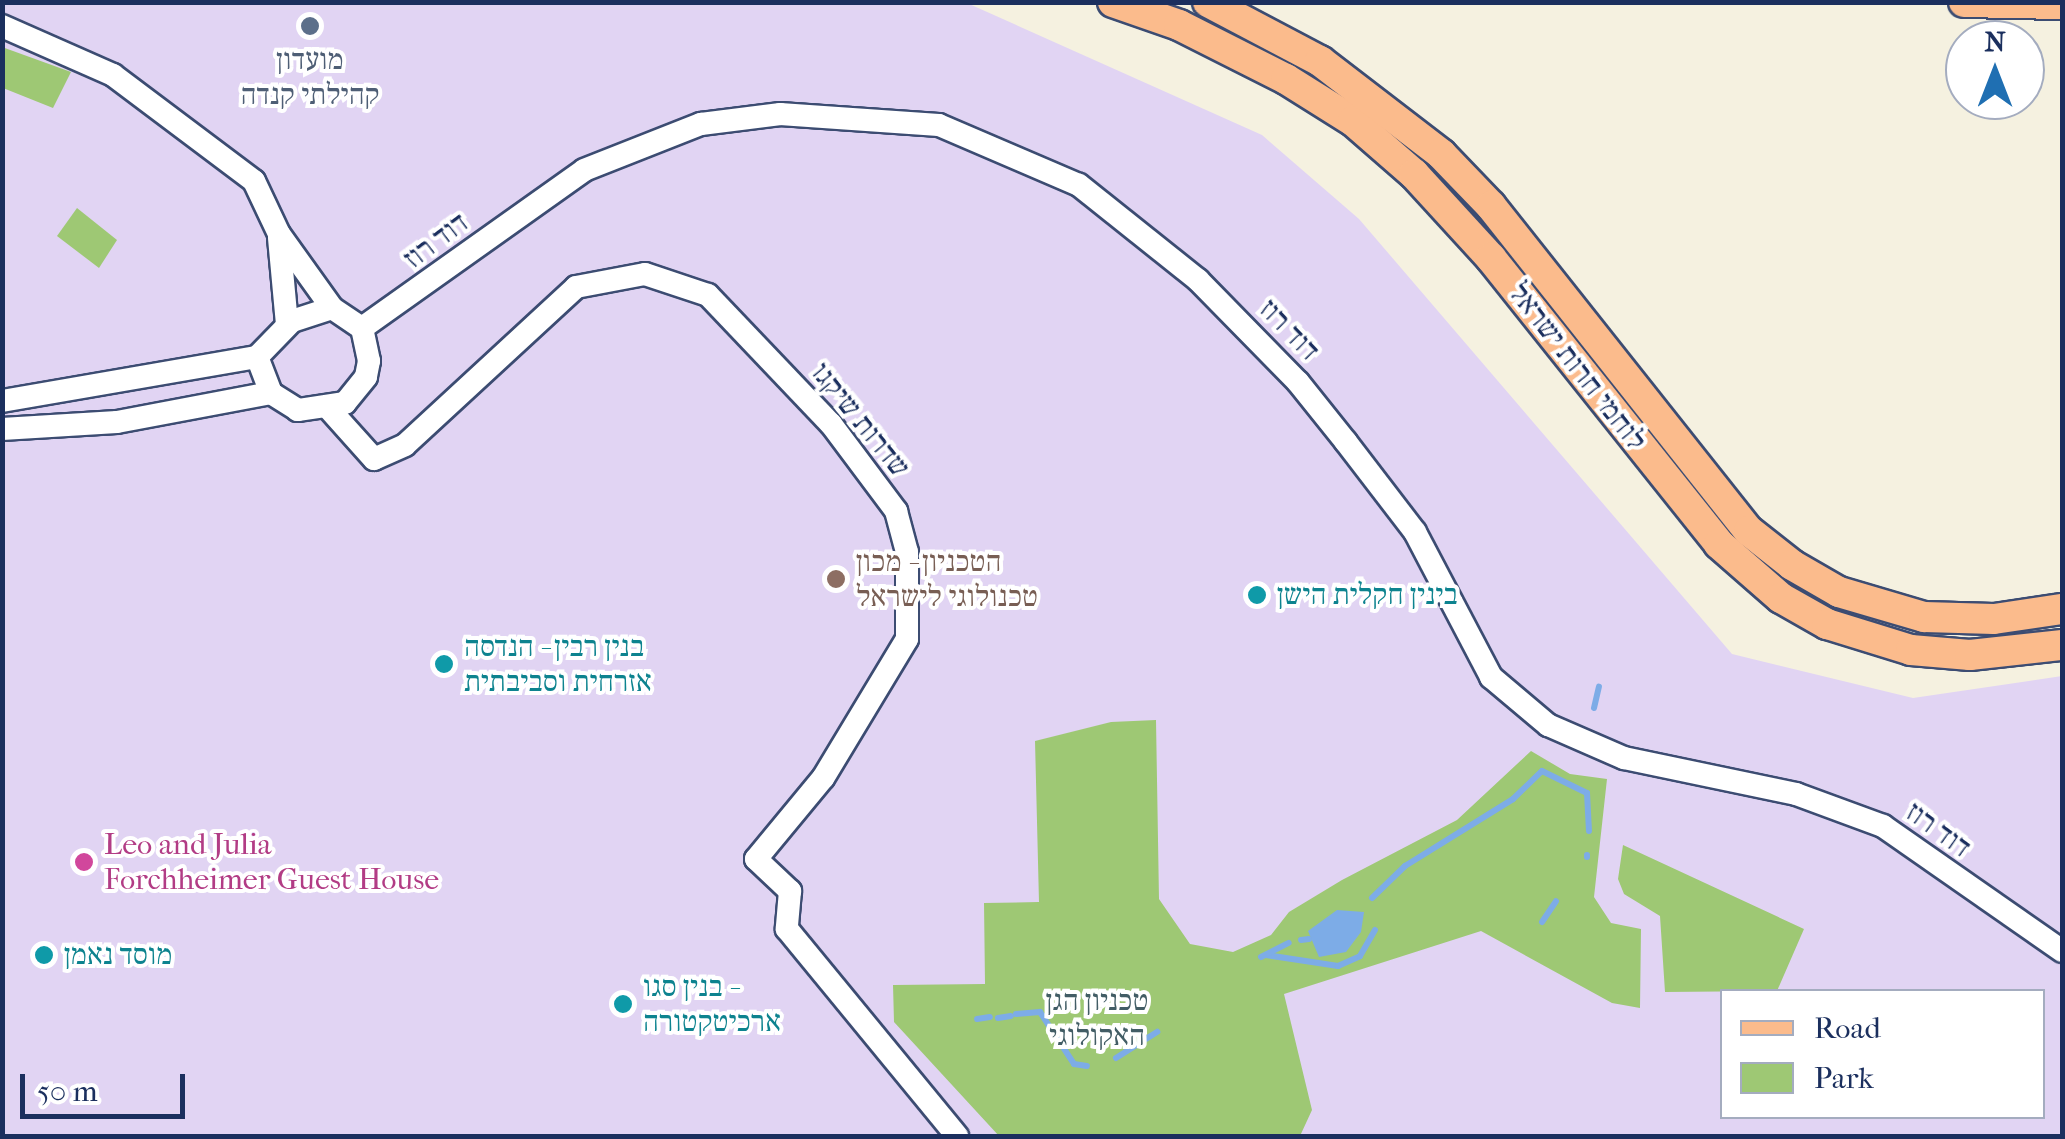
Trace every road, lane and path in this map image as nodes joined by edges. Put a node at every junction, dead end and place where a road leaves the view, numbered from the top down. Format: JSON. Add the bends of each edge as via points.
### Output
{"nodes":[{"id":1,"x":1113,"y":2,"type":"edge"},
{"id":2,"x":1208,"y":2,"type":"edge"},
{"id":3,"x":1964,"y":2,"type":"edge"},
{"id":4,"x":2062,"y":4,"type":"edge"},
{"id":5,"x":2,"y":26,"type":"edge"},
{"id":6,"x":279,"y":234,"type":"junction"},
{"id":7,"x":332,"y":308,"type":"junction"},
{"id":8,"x":287,"y":324,"type":"junction"},
{"id":9,"x":362,"y":328,"type":"junction"},
{"id":10,"x":257,"y":357,"type":"junction"},
{"id":11,"x":271,"y":393,"type":"junction"},
{"id":12,"x":2,"y":401,"type":"edge"},
{"id":13,"x":330,"y":410,"type":"junction"},
{"id":14,"x":2,"y":430,"type":"edge"},
{"id":15,"x":2062,"y":610,"type":"edge"},
{"id":16,"x":2062,"y":645,"type":"edge"},
{"id":17,"x":2062,"y":951,"type":"edge"},
{"id":18,"x":956,"y":1136,"type":"edge"}],
"edges":[{"from":1,"to":16,"type":"main road","name":"לוחמי חרות ישראל","via":[[1270,69],[1353,121],[1414,174],[1492,258],[1719,544],[1781,598],[1826,624],[1910,650],[1970,655]]},
{"from":2,"to":15,"type":"main road","name":"לוחמי חרות ישראל","via":[[1320,61],[1440,154],[1492,206],[1749,531],[1792,565],[1867,603],[1924,617],[1994,619]]},
{"from":3,"to":4,"type":"main road"},
{"from":5,"to":6,"type":"street","via":[[113,75],[200,139],[254,180]]},
{"from":6,"to":7,"type":"street"},
{"from":6,"to":8,"type":"street"},
{"from":7,"to":8,"type":"street"},
{"from":7,"to":9,"type":"street"},
{"from":8,"to":10,"type":"street"},
{"from":9,"to":13,"type":"street","via":[[370,361],[366,377]]},
{"from":9,"to":17,"type":"street","name":"דוד רוז","via":[[584,170],[701,124],[780,114],[940,125],[1079,184],[1198,280],[1298,382],[1346,442],[1415,532],[1492,677],[1548,725],[1624,758],[1796,794],[1883,826]]},
{"from":10,"to":11,"type":"street"},
{"from":10,"to":12,"type":"street"},
{"from":11,"to":13,"type":"street","via":[[298,410]]},
{"from":11,"to":14,"type":"street","via":[[117,422]]},
{"from":13,"to":18,"type":"street","name":"שדרות שיקגו","via":[[374,459],[405,445],[576,287],[645,274],[708,295],[831,424],[896,511],[907,552],[907,639],[823,778],[756,858],[790,891],[787,929]]}]}
